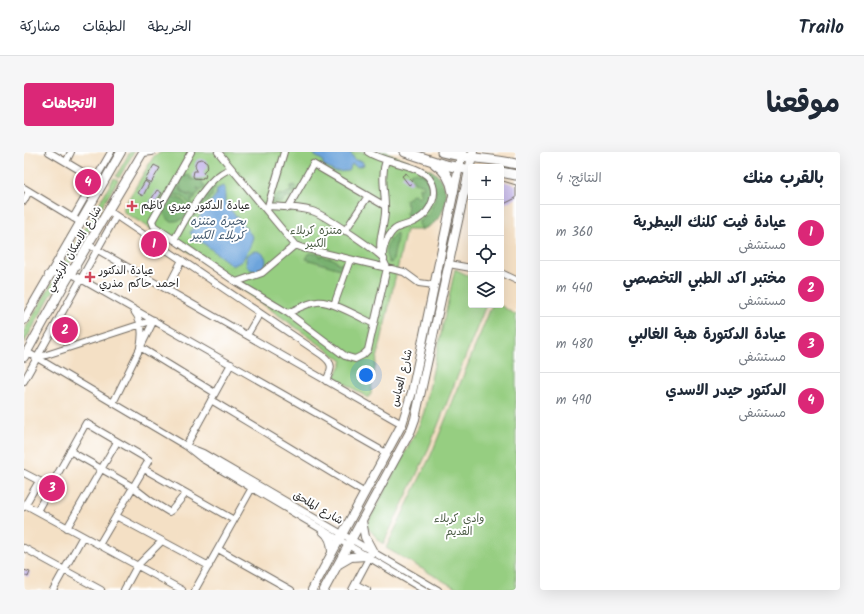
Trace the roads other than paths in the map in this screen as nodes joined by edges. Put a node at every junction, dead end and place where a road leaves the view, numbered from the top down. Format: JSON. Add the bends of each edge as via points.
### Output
{"nodes":[{"id":1,"x":49,"y":152,"type":"edge"},
{"id":2,"x":71,"y":152,"type":"edge"},
{"id":3,"x":111,"y":152,"type":"edge"},
{"id":4,"x":122,"y":152,"type":"edge"},
{"id":5,"x":143,"y":152,"type":"edge"},
{"id":6,"x":152,"y":152,"type":"edge"},
{"id":7,"x":191,"y":152,"type":"edge"},
{"id":8,"x":218,"y":152,"type":"edge"},
{"id":9,"x":284,"y":152,"type":"edge"},
{"id":10,"x":368,"y":152,"type":"edge"},
{"id":11,"x":405,"y":152,"type":"edge"},
{"id":12,"x":446,"y":152,"type":"edge"},
{"id":13,"x":481,"y":152,"type":"edge"},
{"id":14,"x":462,"y":154,"type":"edge"},
{"id":15,"x":472,"y":155,"type":"edge"},
{"id":16,"x":493,"y":159,"type":"junction"},
{"id":17,"x":386,"y":160,"type":"junction"},
{"id":18,"x":426,"y":160,"type":"junction"},
{"id":19,"x":66,"y":162,"type":"junction"},
{"id":20,"x":516,"y":164,"type":"edge"},
{"id":21,"x":231,"y":168,"type":"junction"},
{"id":22,"x":459,"y":168,"type":"junction"},
{"id":23,"x":468,"y":170,"type":"edge"},
{"id":24,"x":504,"y":173,"type":"edge"},
{"id":25,"x":516,"y":175,"type":"edge"},
{"id":26,"x":468,"y":178,"type":"edge"},
{"id":27,"x":99,"y":182,"type":"junction"},
{"id":28,"x":468,"y":188,"type":"edge"},
{"id":29,"x":27,"y":190,"type":"edge"},
{"id":30,"x":453,"y":192,"type":"junction"},
{"id":31,"x":464,"y":193,"type":"junction"},
{"id":32,"x":368,"y":196,"type":"junction"},
{"id":33,"x":24,"y":201,"type":"edge"},
{"id":34,"x":385,"y":206,"type":"junction"},
{"id":35,"x":288,"y":208,"type":"junction"},
{"id":36,"x":268,"y":209,"type":"junction"},
{"id":37,"x":112,"y":214,"type":"junction"},
{"id":38,"x":76,"y":220,"type":"junction"},
{"id":39,"x":345,"y":231,"type":"junction"},
{"id":40,"x":174,"y":240,"type":"junction"},
{"id":41,"x":89,"y":245,"type":"junction"},
{"id":42,"x":295,"y":245,"type":"junction"},
{"id":43,"x":97,"y":249,"type":"junction"},
{"id":44,"x":60,"y":257,"type":"junction"},
{"id":45,"x":383,"y":258,"type":"junction"},
{"id":46,"x":182,"y":260,"type":"junction"},
{"id":47,"x":350,"y":260,"type":"junction"},
{"id":48,"x":449,"y":264,"type":"junction"},
{"id":49,"x":468,"y":267,"type":"edge"},
{"id":50,"x":387,"y":268,"type":"junction"},
{"id":51,"x":74,"y":270,"type":"junction"},
{"id":52,"x":504,"y":274,"type":"edge"},
{"id":53,"x":49,"y":275,"type":"junction"},
{"id":54,"x":81,"y":279,"type":"junction"},
{"id":55,"x":516,"y":280,"type":"edge"},
{"id":56,"x":236,"y":282,"type":"junction"},
{"id":57,"x":64,"y":285,"type":"junction"},
{"id":58,"x":434,"y":285,"type":"junction"},
{"id":59,"x":167,"y":289,"type":"junction"},
{"id":60,"x":334,"y":305,"type":"junction"},
{"id":61,"x":132,"y":308,"type":"junction"},
{"id":62,"x":260,"y":313,"type":"junction"},
{"id":63,"x":288,"y":313,"type":"junction"},
{"id":64,"x":24,"y":320,"type":"edge"},
{"id":65,"x":154,"y":320,"type":"junction"},
{"id":66,"x":141,"y":324,"type":"junction"},
{"id":67,"x":374,"y":324,"type":"junction"},
{"id":68,"x":247,"y":335,"type":"junction"},
{"id":69,"x":140,"y":348,"type":"junction"},
{"id":70,"x":26,"y":355,"type":"edge"},
{"id":71,"x":37,"y":358,"type":"junction"},
{"id":72,"x":230,"y":364,"type":"junction"},
{"id":73,"x":326,"y":380,"type":"junction"},
{"id":74,"x":24,"y":381,"type":"edge"},
{"id":75,"x":215,"y":393,"type":"junction"},
{"id":76,"x":211,"y":400,"type":"junction"},
{"id":77,"x":113,"y":403,"type":"junction"},
{"id":78,"x":402,"y":424,"type":"junction"},
{"id":79,"x":117,"y":442,"type":"junction"},
{"id":80,"x":186,"y":446,"type":"junction"},
{"id":81,"x":70,"y":452,"type":"junction"},
{"id":82,"x":386,"y":453,"type":"junction"},
{"id":83,"x":144,"y":468,"type":"junction"},
{"id":84,"x":102,"y":469,"type":"junction"},
{"id":85,"x":24,"y":473,"type":"edge"},
{"id":86,"x":38,"y":481,"type":"junction"},
{"id":87,"x":253,"y":486,"type":"junction"},
{"id":88,"x":51,"y":487,"type":"junction"},
{"id":89,"x":133,"y":487,"type":"junction"},
{"id":90,"x":186,"y":493,"type":"junction"},
{"id":91,"x":365,"y":493,"type":"junction"},
{"id":92,"x":25,"y":506,"type":"edge"},
{"id":93,"x":37,"y":511,"type":"junction"},
{"id":94,"x":116,"y":516,"type":"junction"},
{"id":95,"x":234,"y":520,"type":"junction"},
{"id":96,"x":362,"y":521,"type":"junction"},
{"id":97,"x":67,"y":528,"type":"junction"},
{"id":98,"x":323,"y":531,"type":"junction"},
{"id":99,"x":83,"y":536,"type":"junction"},
{"id":100,"x":341,"y":537,"type":"junction"},
{"id":101,"x":162,"y":541,"type":"junction"},
{"id":102,"x":350,"y":543,"type":"junction"},
{"id":103,"x":99,"y":545,"type":"junction"},
{"id":104,"x":24,"y":548,"type":"edge"},
{"id":105,"x":218,"y":549,"type":"junction"},
{"id":106,"x":332,"y":552,"type":"junction"},
{"id":107,"x":370,"y":555,"type":"junction"},
{"id":108,"x":338,"y":565,"type":"junction"},
{"id":109,"x":137,"y":566,"type":"junction"},
{"id":110,"x":209,"y":566,"type":"junction"},
{"id":111,"x":64,"y":570,"type":"junction"},
{"id":112,"x":355,"y":584,"type":"junction"},
{"id":113,"x":90,"y":587,"type":"edge"},
{"id":114,"x":53,"y":590,"type":"edge"},
{"id":115,"x":101,"y":590,"type":"edge"},
{"id":116,"x":124,"y":590,"type":"edge"},
{"id":117,"x":182,"y":590,"type":"edge"},
{"id":118,"x":196,"y":590,"type":"edge"},
{"id":119,"x":291,"y":590,"type":"edge"},
{"id":120,"x":312,"y":590,"type":"edge"},
{"id":121,"x":324,"y":590,"type":"edge"},
{"id":122,"x":352,"y":590,"type":"edge"},
{"id":123,"x":367,"y":590,"type":"edge"},
{"id":124,"x":424,"y":590,"type":"edge"},
{"id":125,"x":438,"y":590,"type":"edge"}],
"edges":[{"from":1,"to":19,"type":"street"},
{"from":2,"to":19,"type":"street"},
{"from":3,"to":27,"type":"street"},
{"from":4,"to":27,"type":"main road","name":"شارع الاسكان الرئيسي"},
{"from":5,"to":6,"type":"street"},
{"from":5,"to":37,"type":"main road","name":"شارع الاسكان الرئيسي"},
{"from":7,"to":40,"type":"street","via":[[152,221],[154,226]]},
{"from":8,"to":21,"type":"street"},
{"from":9,"to":36,"type":"street"},
{"from":10,"to":17,"type":"street"},
{"from":11,"to":18,"type":"highway"},
{"from":12,"to":14,"type":"highway"},
{"from":13,"to":16,"type":"highway"},
{"from":14,"to":15,"type":"highway"},
{"from":14,"to":22,"type":"main road","name":"شارع العباس"},
{"from":15,"to":16,"type":"highway"},
{"from":16,"to":20,"type":"highway"},
{"from":17,"to":34,"type":"street","via":[[383,174]]},
{"from":17,"to":45,"type":"street","via":[[425,175],[432,183],[434,192],[432,203],[425,214],[414,222],[396,228],[389,236]]},
{"from":18,"to":22,"type":"highway"},
{"from":18,"to":30,"type":"highway","via":[[446,173]]},
{"from":19,"to":27,"type":"street"},
{"from":21,"to":36,"type":"street"},
{"from":21,"to":40,"type":"street","via":[[220,174],[207,187]]},
{"from":22,"to":23,"type":"highway"},
{"from":22,"to":30,"type":"main road","name":"شارع العباس"},
{"from":24,"to":25,"type":"highway"},
{"from":26,"to":31,"type":"main road","name":"شارع العباس"},
{"from":27,"to":38,"type":"main road","name":"شارع الاسكان الرئيسي"},
{"from":28,"to":31,"type":"highway"},
{"from":29,"to":33,"type":"street"},
{"from":29,"to":38,"type":"street"},
{"from":30,"to":58,"type":"main road","name":"شارع العباس"},
{"from":31,"to":48,"type":"main road","name":"شارع العباس"},
{"from":32,"to":34,"type":"street"},
{"from":32,"to":35,"type":"street","via":[[313,164]]},
{"from":32,"to":39,"type":"street"},
{"from":34,"to":45,"type":"street","via":[[379,244]]},
{"from":35,"to":36,"type":"street"},
{"from":35,"to":39,"type":"street","via":[[314,212]]},
{"from":36,"to":42,"type":"street"},
{"from":37,"to":41,"type":"main road","name":"شارع الاسكان الرئيسي"},
{"from":37,"to":43,"type":"street"},
{"from":37,"to":46,"type":"street"},
{"from":38,"to":44,"type":"main road","name":"شارع الاسكان الرئيسي"},
{"from":39,"to":45,"type":"street"},
{"from":40,"to":56,"type":"street"},
{"from":41,"to":43,"type":"street"},
{"from":41,"to":51,"type":"main road","name":"شارع الاسكان الرئيسي"},
{"from":42,"to":47,"type":"street"},
{"from":42,"to":56,"type":"street","via":[[262,273]]},
{"from":43,"to":54,"type":"street"},
{"from":43,"to":59,"type":"street"},
{"from":44,"to":51,"type":"main road","via":[[60,265]]},
{"from":44,"to":53,"type":"main road","name":"شارع الاسكان الرئيسي"},
{"from":45,"to":50,"type":"street"},
{"from":46,"to":59,"type":"street"},
{"from":46,"to":62,"type":"street"},
{"from":47,"to":50,"type":"street"},
{"from":47,"to":60,"type":"street"},
{"from":48,"to":49,"type":"street"},
{"from":48,"to":96,"type":"main road","name":"شارع العباس","via":[[415,419]]},
{"from":50,"to":58,"type":"street","via":[[404,272],[419,283]]},
{"from":50,"to":67,"type":"street"},
{"from":51,"to":54,"type":"street"},
{"from":51,"to":57,"type":"main road","name":"شارع الاسكان الرئيسي"},
{"from":52,"to":55,"type":"street"},
{"from":53,"to":57,"type":"main road","via":[[57,272],[62,274],[65,279]]},
{"from":53,"to":64,"type":"main road","name":"شارع الاسكان الرئيسي"},
{"from":54,"to":61,"type":"street"},
{"from":54,"to":71,"type":"street"},
{"from":56,"to":63,"type":"street"},
{"from":57,"to":70,"type":"main road","name":"شارع الاسكان الرئيسي"},
{"from":58,"to":78,"type":"main road","name":"شارع العباس","via":[[412,392]]},
{"from":59,"to":68,"type":"street"},
{"from":60,"to":63,"type":"street","via":[[317,302]]},
{"from":60,"to":67,"type":"street"},
{"from":61,"to":65,"type":"street"},
{"from":61,"to":66,"type":"street"},
{"from":62,"to":68,"type":"street"},
{"from":62,"to":73,"type":"street","via":[[330,362],[330,372]]},
{"from":63,"to":67,"type":"street","via":[[345,356],[355,359],[368,350]]},
{"from":65,"to":66,"type":"street"},
{"from":65,"to":69,"type":"street"},
{"from":65,"to":72,"type":"street"},
{"from":66,"to":69,"type":"street"},
{"from":66,"to":71,"type":"street"},
{"from":68,"to":73,"type":"street"},
{"from":69,"to":75,"type":"street"},
{"from":69,"to":77,"type":"street"},
{"from":70,"to":71,"type":"street","name":"شارع الملحق"},
{"from":71,"to":74,"type":"street"},
{"from":71,"to":77,"type":"street","name":"شارع الملحق"},
{"from":72,"to":75,"type":"street"},
{"from":72,"to":82,"type":"street"},
{"from":73,"to":78,"type":"street"},
{"from":75,"to":76,"type":"street"},
{"from":76,"to":80,"type":"street"},
{"from":76,"to":91,"type":"street"},
{"from":77,"to":80,"type":"street","name":"شارع الملحق"},
{"from":78,"to":82,"type":"main road","name":"شارع العباس"},
{"from":79,"to":81,"type":"street","via":[[86,423]]},
{"from":79,"to":83,"type":"street","via":[[149,460]]},
{"from":79,"to":84,"type":"street"},
{"from":80,"to":87,"type":"street","name":"شارع الملحق","via":[[203,453]]},
{"from":81,"to":84,"type":"street"},
{"from":81,"to":88,"type":"street"},
{"from":82,"to":91,"type":"main road","name":"شارع العباس"},
{"from":83,"to":89,"type":"street"},
{"from":83,"to":90,"type":"street"},
{"from":84,"to":89,"type":"street"},
{"from":84,"to":97,"type":"street"},
{"from":85,"to":86,"type":"street"},
{"from":86,"to":88,"type":"street"},
{"from":86,"to":92,"type":"street"},
{"from":87,"to":95,"type":"street"},
{"from":87,"to":98,"type":"street","name":"شارع الملحق"},
{"from":87,"to":100,"type":"street","name":"شارع الملحق"},
{"from":88,"to":93,"type":"street"},
{"from":89,"to":90,"type":"street","via":[[169,512]]},
{"from":89,"to":94,"type":"street"},
{"from":90,"to":95,"type":"street"},
{"from":91,"to":100,"type":"main road","name":"شارع العباس"},
{"from":92,"to":93,"type":"street"},
{"from":93,"to":97,"type":"street"},
{"from":94,"to":101,"type":"street"},
{"from":94,"to":103,"type":"street"},
{"from":95,"to":105,"type":"street"},
{"from":96,"to":102,"type":"main road","name":"شارع العباس"},
{"from":96,"to":107,"type":"main road"},
{"from":97,"to":99,"type":"street"},
{"from":98,"to":100,"type":"street","name":"شارع الملحق"},
{"from":98,"to":106,"type":"main road","via":[[330,539]]},
{"from":99,"to":103,"type":"street"},
{"from":99,"to":111,"type":"street"},
{"from":100,"to":102,"type":"street","name":"شارع الملحق"},
{"from":100,"to":106,"type":"main road","name":"شارع العباس"},
{"from":101,"to":109,"type":"street"},
{"from":101,"to":110,"type":"street"},
{"from":102,"to":107,"type":"street","name":"شارع الملحق"},
{"from":102,"to":108,"type":"main road","name":"شارع العباس"},
{"from":103,"to":109,"type":"street"},
{"from":104,"to":111,"type":"street"},
{"from":105,"to":110,"type":"street"},
{"from":105,"to":119,"type":"street"},
{"from":106,"to":120,"type":"main road","name":"شارع العباس"},
{"from":107,"to":108,"type":"main road","via":[[351,557]]},
{"from":107,"to":112,"type":"street"},
{"from":107,"to":124,"type":"street","name":"شارع الملحق"},
{"from":107,"to":125,"type":"street","name":"شارع الملحق"},
{"from":108,"to":121,"type":"main road","name":"شارع العباس"},
{"from":109,"to":116,"type":"street"},
{"from":109,"to":117,"type":"street"},
{"from":110,"to":118,"type":"street"},
{"from":111,"to":113,"type":"street"},
{"from":111,"to":114,"type":"street"},
{"from":112,"to":122,"type":"street"},
{"from":112,"to":123,"type":"street"},
{"from":113,"to":115,"type":"street"}]}
